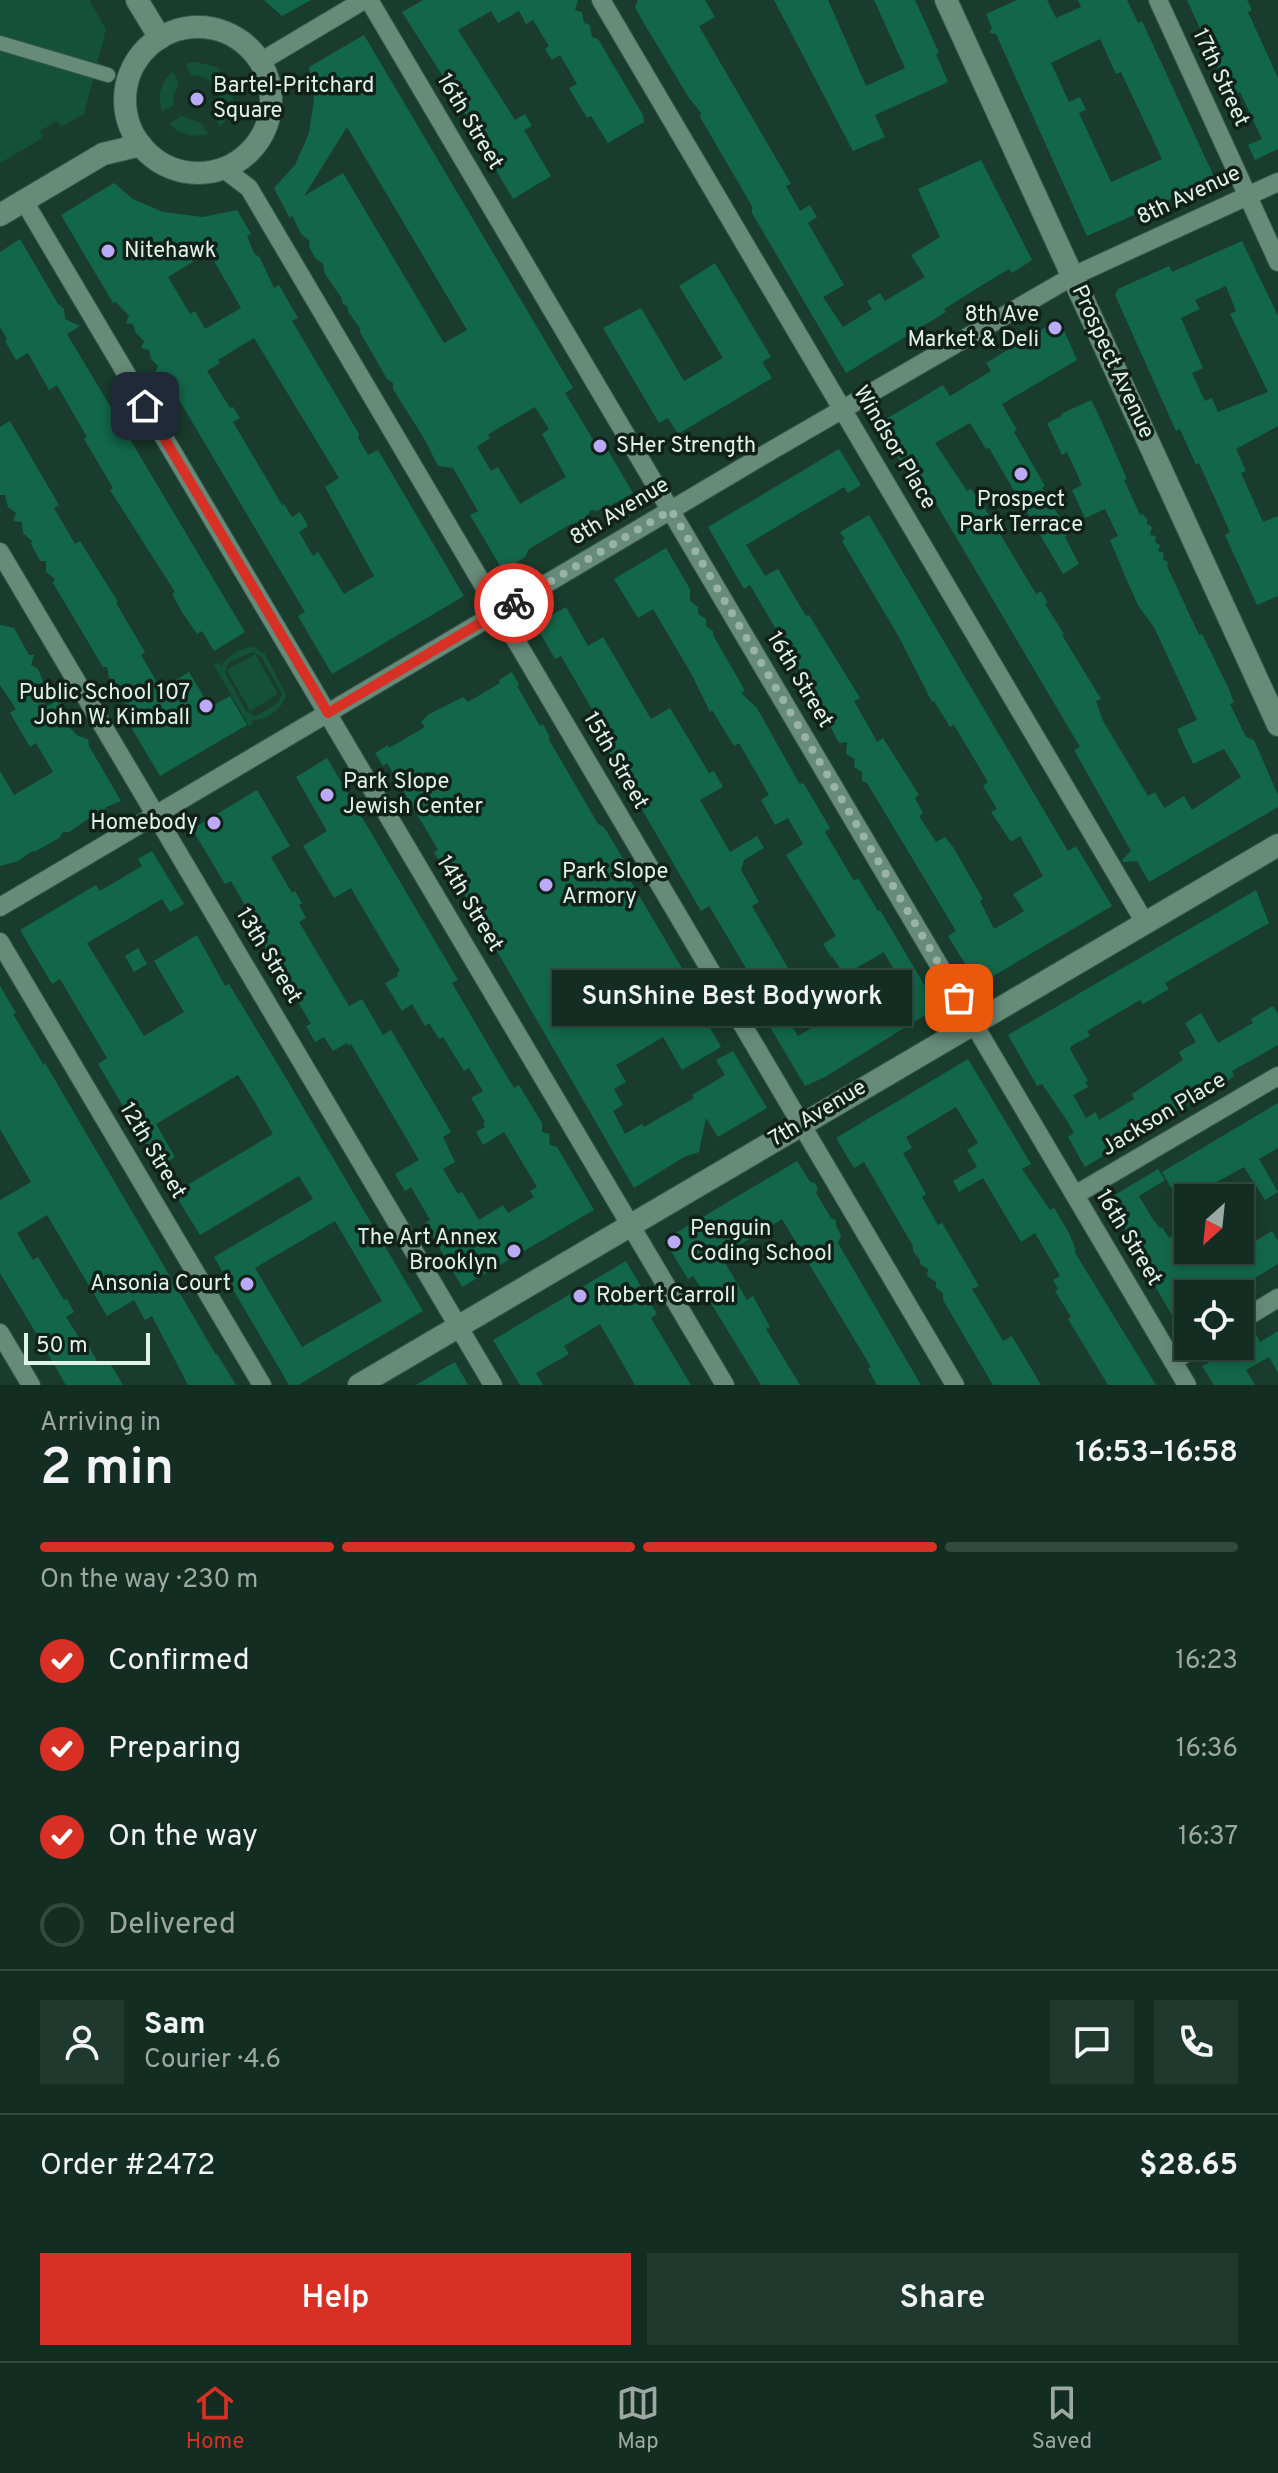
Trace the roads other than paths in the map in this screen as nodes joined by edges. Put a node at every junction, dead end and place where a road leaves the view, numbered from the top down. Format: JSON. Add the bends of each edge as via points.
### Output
{"nodes":[{"id":1,"x":137,"y":0,"type":"edge"},
{"id":2,"x":367,"y":0,"type":"edge"},
{"id":3,"x":601,"y":0,"type":"edge"},
{"id":4,"x":946,"y":0,"type":"edge"},
{"id":5,"x":1158,"y":0,"type":"edge"},
{"id":6,"x":160,"y":38,"type":"junction"},
{"id":7,"x":0,"y":43,"type":"edge"},
{"id":8,"x":260,"y":62,"type":"junction"},
{"id":9,"x":108,"y":75,"type":"dead end"},
{"id":10,"x":141,"y":145,"type":"junction"},
{"id":11,"x":224,"y":169,"type":"junction"},
{"id":12,"x":1278,"y":182,"type":"edge"},
{"id":13,"x":1248,"y":196,"type":"junction"},
{"id":14,"x":24,"y":201,"type":"junction"},
{"id":15,"x":0,"y":215,"type":"edge"},
{"id":16,"x":1278,"y":262,"type":"edge"},
{"id":17,"x":1073,"y":276,"type":"junction"},
{"id":18,"x":842,"y":409,"type":"junction"},
{"id":19,"x":671,"y":510,"type":"junction"},
{"id":20,"x":0,"y":552,"type":"edge"},
{"id":21,"x":499,"y":612,"type":"junction"},
{"id":22,"x":328,"y":713,"type":"junction"},
{"id":23,"x":1278,"y":725,"type":"edge"},
{"id":24,"x":156,"y":814,"type":"junction"},
{"id":25,"x":1278,"y":845,"type":"edge"},
{"id":26,"x":0,"y":907,"type":"edge"},
{"id":27,"x":1144,"y":921,"type":"junction"},
{"id":28,"x":0,"y":942,"type":"edge"},
{"id":29,"x":973,"y":1022,"type":"junction"},
{"id":30,"x":1278,"y":1076,"type":"edge"},
{"id":31,"x":801,"y":1123,"type":"junction"},
{"id":32,"x":1075,"y":1195,"type":"junction"},
{"id":33,"x":630,"y":1225,"type":"junction"},
{"id":34,"x":1278,"y":1298,"type":"edge"},
{"id":35,"x":1254,"y":1313,"type":"edge"},
{"id":36,"x":458,"y":1326,"type":"junction"},
{"id":37,"x":0,"y":1333,"type":"edge"},
{"id":38,"x":1173,"y":1361,"type":"joint"},
{"id":39,"x":31,"y":1385,"type":"edge"},
{"id":40,"x":262,"y":1385,"type":"edge"},
{"id":41,"x":359,"y":1385,"type":"edge"},
{"id":42,"x":493,"y":1385,"type":"edge"},
{"id":43,"x":725,"y":1385,"type":"edge"},
{"id":44,"x":955,"y":1385,"type":"edge"},
{"id":45,"x":1187,"y":1385,"type":"edge"}],
"edges":[{"from":1,"to":6,"type":"street"},
{"from":2,"to":8,"type":"street"},
{"from":2,"to":19,"type":"street","name":"16th Street"},
{"from":3,"to":18,"type":"street","name":"Windsor Place"},
{"from":4,"to":17,"type":"street","name":"Prospect Avenue"},
{"from":5,"to":13,"type":"street","name":"17th Street"},
{"from":6,"to":8,"type":"street","via":[[184,29],[209,28],[233,37]]},
{"from":6,"to":10,"type":"street","via":[[133,67],[126,92],[127,117]]},
{"from":7,"to":9,"type":"street"},
{"from":8,"to":11,"type":"street","via":[[271,94],[266,128],[244,158]]},
{"from":10,"to":11,"type":"street","via":[[160,162],[183,171]]},
{"from":10,"to":14,"type":"street","via":[[103,154]]},
{"from":11,"to":21,"type":"street","name":"15th Street","via":[[249,188]]},
{"from":12,"to":13,"type":"street","name":"8th Avenue"},
{"from":13,"to":16,"type":"street","name":"17th Street"},
{"from":13,"to":17,"type":"street","name":"8th Avenue"},
{"from":14,"to":15,"type":"street"},
{"from":14,"to":22,"type":"street","name":"14th Street"},
{"from":17,"to":18,"type":"street","name":"8th Avenue"},
{"from":17,"to":23,"type":"street","name":"Prospect Avenue"},
{"from":18,"to":19,"type":"street","name":"8th Avenue"},
{"from":18,"to":27,"type":"street","name":"Windsor Place"},
{"from":19,"to":21,"type":"street","name":"8th Avenue"},
{"from":19,"to":29,"type":"street","name":"16th Street"},
{"from":20,"to":24,"type":"street","name":"13th Street"},
{"from":21,"to":22,"type":"street","name":"8th Avenue"},
{"from":21,"to":31,"type":"street","name":"15th Street"},
{"from":22,"to":24,"type":"street","name":"8th Avenue"},
{"from":22,"to":33,"type":"street","name":"14th Street"},
{"from":24,"to":26,"type":"street","name":"8th Avenue"},
{"from":24,"to":36,"type":"street","name":"13th Street"},
{"from":25,"to":27,"type":"street","name":"7th Avenue"},
{"from":27,"to":29,"type":"street","name":"7th Avenue"},
{"from":28,"to":40,"type":"street","name":"12th Street"},
{"from":29,"to":31,"type":"street","name":"7th Avenue"},
{"from":29,"to":32,"type":"street","name":"16th Street"},
{"from":30,"to":32,"type":"street","name":"Jackson Place"},
{"from":31,"to":33,"type":"street","name":"7th Avenue"},
{"from":31,"to":44,"type":"street","name":"15th Street"},
{"from":32,"to":38,"type":"street","name":"16th Street"},
{"from":33,"to":36,"type":"street","name":"7th Avenue"},
{"from":33,"to":43,"type":"street","name":"14th Street"},
{"from":34,"to":35,"type":"street"},
{"from":36,"to":41,"type":"street","name":"7th Avenue"},
{"from":36,"to":42,"type":"street","name":"13th Street"},
{"from":37,"to":39,"type":"street"},
{"from":38,"to":45,"type":"street","name":"16th Street"}]}
